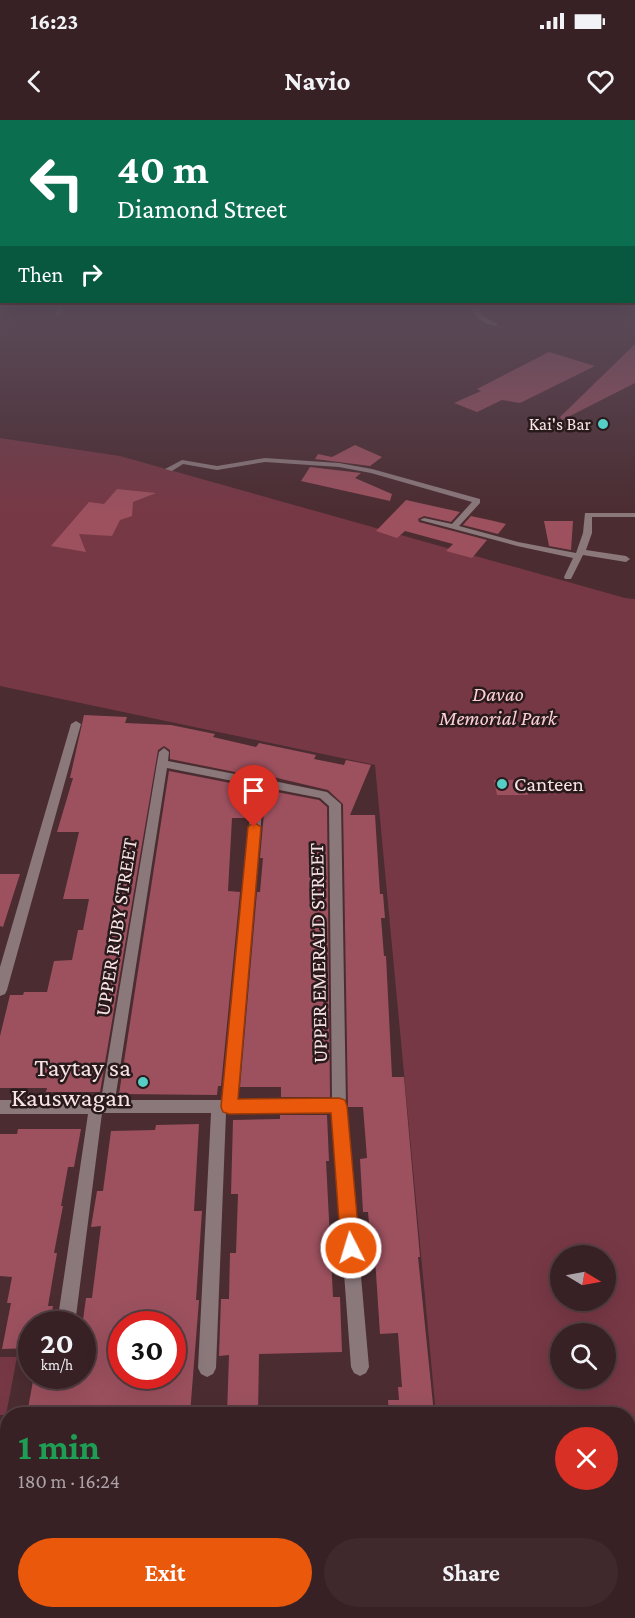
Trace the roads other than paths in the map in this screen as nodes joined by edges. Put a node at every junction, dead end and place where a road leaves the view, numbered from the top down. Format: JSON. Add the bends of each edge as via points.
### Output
{"nodes":[{"id":1,"x":169,"y":469,"type":"dead end"},
{"id":2,"x":635,"y":515,"type":"edge"},
{"id":3,"x":424,"y":520,"type":"dead end"},
{"id":4,"x":454,"y":527,"type":"junction"},
{"id":5,"x":578,"y":554,"type":"junction"},
{"id":6,"x":626,"y":559,"type":"dead end"},
{"id":7,"x":568,"y":578,"type":"dead end"},
{"id":8,"x":76,"y":724,"type":"dead end"},
{"id":9,"x":259,"y":780,"type":"junction"},
{"id":10,"x":0,"y":990,"type":"edge"},
{"id":11,"x":224,"y":1106,"type":"junction"},
{"id":12,"x":339,"y":1106,"type":"junction"},
{"id":13,"x":0,"y":1107,"type":"edge"},
{"id":14,"x":102,"y":1107,"type":"junction"},
{"id":15,"x":68,"y":1311,"type":"edge"},
{"id":16,"x":360,"y":1366,"type":"dead end"},
{"id":17,"x":207,"y":1368,"type":"dead end"}],
"edges":[{"from":1,"to":4,"type":"street","via":[[182,462],[217,468],[265,460],[360,468],[477,501]]},
{"from":2,"to":5,"type":"street","via":[[588,515],[588,541]]},
{"from":3,"to":4,"type":"street"},
{"from":4,"to":5,"type":"street","via":[[517,544]]},
{"from":5,"to":6,"type":"street"},
{"from":5,"to":7,"type":"street"},
{"from":8,"to":10,"type":"street"},
{"from":9,"to":11,"type":"street"},
{"from":9,"to":12,"type":"street","name":"UPPER EMERALD STREET","via":[[323,795],[333,800],[336,809]]},
{"from":9,"to":14,"type":"street","name":"UPPER RUBY STREET","via":[[163,757]]},
{"from":11,"to":12,"type":"street"},
{"from":11,"to":14,"type":"street"},
{"from":11,"to":17,"type":"street"},
{"from":12,"to":16,"type":"street","name":"UPPER EMERALD STREET"},
{"from":13,"to":14,"type":"street"},
{"from":14,"to":15,"type":"street","name":"UPPER RUBY STREET"}]}
